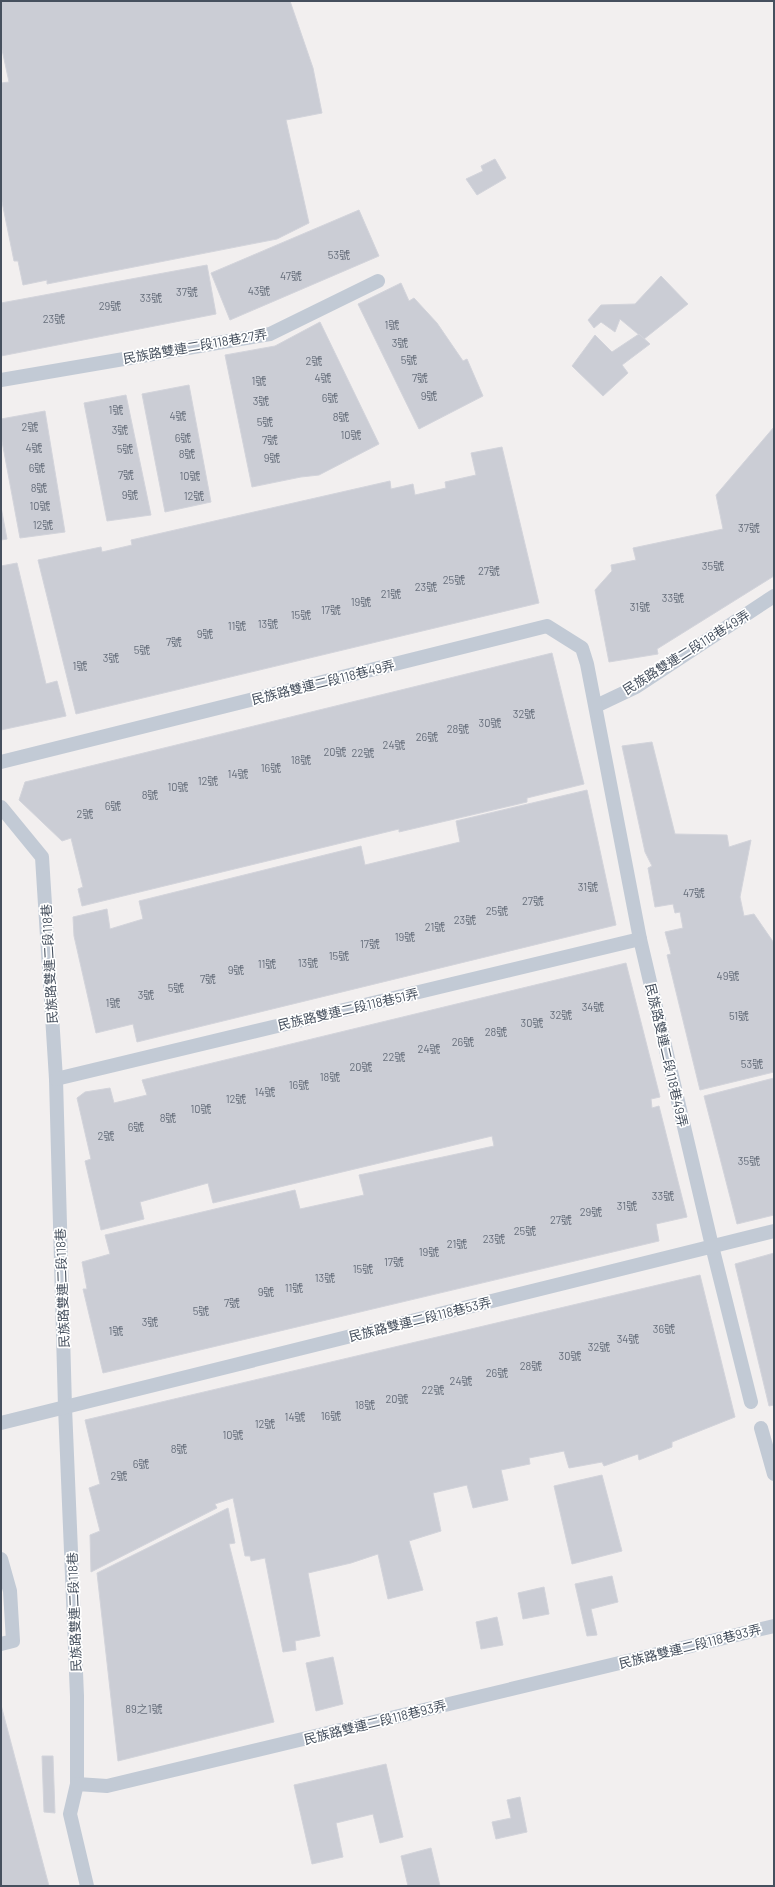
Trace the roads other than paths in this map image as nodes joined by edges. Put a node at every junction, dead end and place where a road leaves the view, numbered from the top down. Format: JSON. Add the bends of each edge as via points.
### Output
{"nodes":[{"id":1,"x":378,"y":281,"type":"dead end"},
{"id":2,"x":1,"y":380,"type":"edge"},
{"id":3,"x":774,"y":596,"type":"edge"},
{"id":4,"x":596,"y":706,"type":"junction"},
{"id":5,"x":1,"y":762,"type":"edge"},
{"id":6,"x":1,"y":807,"type":"edge"},
{"id":7,"x":640,"y":940,"type":"junction"},
{"id":8,"x":56,"y":1079,"type":"junction"},
{"id":9,"x":774,"y":1231,"type":"edge"},
{"id":10,"x":712,"y":1246,"type":"junction"},
{"id":11,"x":751,"y":1402,"type":"dead end"},
{"id":12,"x":65,"y":1407,"type":"junction"},
{"id":13,"x":1,"y":1424,"type":"edge"},
{"id":14,"x":761,"y":1428,"type":"dead end"},
{"id":15,"x":774,"y":1474,"type":"edge"},
{"id":16,"x":1,"y":1559,"type":"edge"},
{"id":17,"x":774,"y":1626,"type":"edge"},
{"id":18,"x":1,"y":1644,"type":"edge"},
{"id":19,"x":77,"y":1784,"type":"junction"},
{"id":20,"x":87,"y":1886,"type":"edge"}],
"edges":[{"from":1,"to":2,"type":"lane","name":"民族路雙連二段118巷27弄","via":[[270,334]]},
{"from":3,"to":4,"type":"lane","name":"民族路雙連二段118巷49弄","via":[[636,686]]},
{"from":4,"to":5,"type":"lane","name":"民族路雙連二段118巷49弄","via":[[582,648],[547,626]]},
{"from":4,"to":7,"type":"lane","name":"民族路雙連二段118巷49弄"},
{"from":6,"to":8,"type":"lane","name":"民族路雙連二段118巷","via":[[42,857]]},
{"from":7,"to":8,"type":"lane","name":"民族路雙連二段118巷51弄"},
{"from":7,"to":10,"type":"lane","name":"民族路雙連二段118巷49弄"},
{"from":8,"to":12,"type":"lane","name":"民族路雙連二段118巷"},
{"from":9,"to":10,"type":"lane","name":"民族路雙連二段118巷53弄"},
{"from":10,"to":11,"type":"lane","name":"民族路雙連二段118巷49弄"},
{"from":10,"to":12,"type":"lane","name":"民族路雙連二段118巷53弄"},
{"from":12,"to":13,"type":"lane","name":"民族路雙連二段118巷53弄"},
{"from":12,"to":19,"type":"lane","name":"民族路雙連二段118巷","via":[[77,1696]]},
{"from":14,"to":15,"type":"lane"},
{"from":16,"to":18,"type":"lane","via":[[10,1591],[13,1641]]},
{"from":17,"to":19,"type":"lane","name":"民族路雙連二段118巷93弄","via":[[107,1786]]},
{"from":19,"to":20,"type":"lane","via":[[70,1814]]}]}
